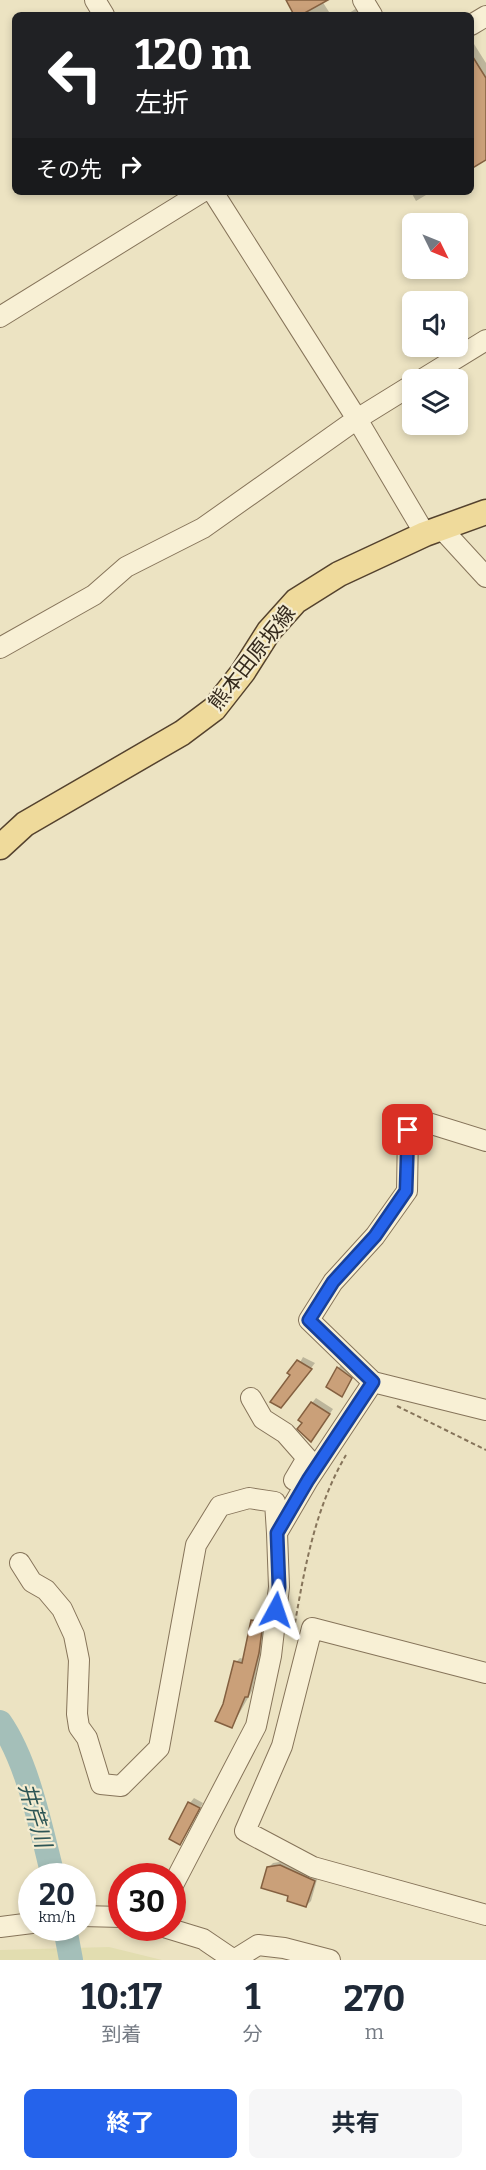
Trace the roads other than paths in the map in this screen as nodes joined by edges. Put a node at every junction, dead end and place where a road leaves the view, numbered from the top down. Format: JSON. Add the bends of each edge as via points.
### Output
{"nodes":[{"id":1,"x":197,"y":195,"type":"edge"},
{"id":2,"x":215,"y":195,"type":"edge"},
{"id":3,"x":0,"y":317,"type":"edge"},
{"id":4,"x":486,"y":340,"type":"edge"},
{"id":5,"x":439,"y":369,"type":"edge"},
{"id":6,"x":402,"y":391,"type":"edge"},
{"id":7,"x":357,"y":419,"type":"junction"},
{"id":8,"x":486,"y":512,"type":"edge"},
{"id":9,"x":433,"y":531,"type":"junction"},
{"id":10,"x":486,"y":577,"type":"edge"},
{"id":11,"x":0,"y":648,"type":"edge"},
{"id":12,"x":0,"y":847,"type":"edge"},
{"id":13,"x":486,"y":1141,"type":"edge"},
{"id":14,"x":373,"y":1382,"type":"junction"},
{"id":15,"x":250,"y":1398,"type":"dead end"},
{"id":16,"x":486,"y":1410,"type":"edge"},
{"id":17,"x":277,"y":1533,"type":"junction"},
{"id":18,"x":20,"y":1563,"type":"dead end"},
{"id":19,"x":486,"y":1673,"type":"edge"},
{"id":20,"x":185,"y":1863,"type":"edge"},
{"id":21,"x":486,"y":1915,"type":"edge"},
{"id":22,"x":18,"y":1925,"type":"edge"},
{"id":23,"x":0,"y":1928,"type":"edge"},
{"id":24,"x":186,"y":1934,"type":"edge"},
{"id":25,"x":234,"y":1960,"type":"edge"},
{"id":26,"x":330,"y":1960,"type":"edge"}],
"edges":[{"from":1,"to":3,"type":"street"},
{"from":2,"to":7,"type":"street"},
{"from":4,"to":5,"type":"street"},
{"from":6,"to":7,"type":"street"},
{"from":7,"to":9,"type":"street"},
{"from":7,"to":11,"type":"street","via":[[203,528],[126,567],[94,595]]},
{"from":8,"to":9,"type":"main road","name":"熊本田原坂線"},
{"from":9,"to":10,"type":"street"},
{"from":9,"to":12,"type":"main road","name":"熊本田原坂線","via":[[339,574],[296,601],[269,631],[214,709],[182,733],[25,824]]},
{"from":13,"to":14,"type":"street","via":[[425,1122],[408,1130],[406,1191],[375,1236],[333,1282],[309,1320]]},
{"from":14,"to":16,"type":"street"},
{"from":14,"to":17,"type":"street"},
{"from":15,"to":17,"type":"street","via":[[263,1419],[285,1433],[308,1458],[284,1497]]},
{"from":17,"to":18,"type":"street","via":[[275,1502],[249,1498],[220,1506],[196,1545],[159,1748],[121,1786],[101,1784],[87,1738],[79,1727],[79,1660],[74,1635],[62,1609],[46,1590],[32,1582]]},
{"from":17,"to":20,"type":"street","via":[[279,1587],[271,1656],[256,1726]]},
{"from":19,"to":21,"type":"street","via":[[312,1628],[282,1746],[244,1831],[313,1867]]},
{"from":22,"to":23,"type":"street"},
{"from":24,"to":25,"type":"street","via":[[203,1939]]},
{"from":25,"to":26,"type":"street","via":[[258,1945]]}]}
